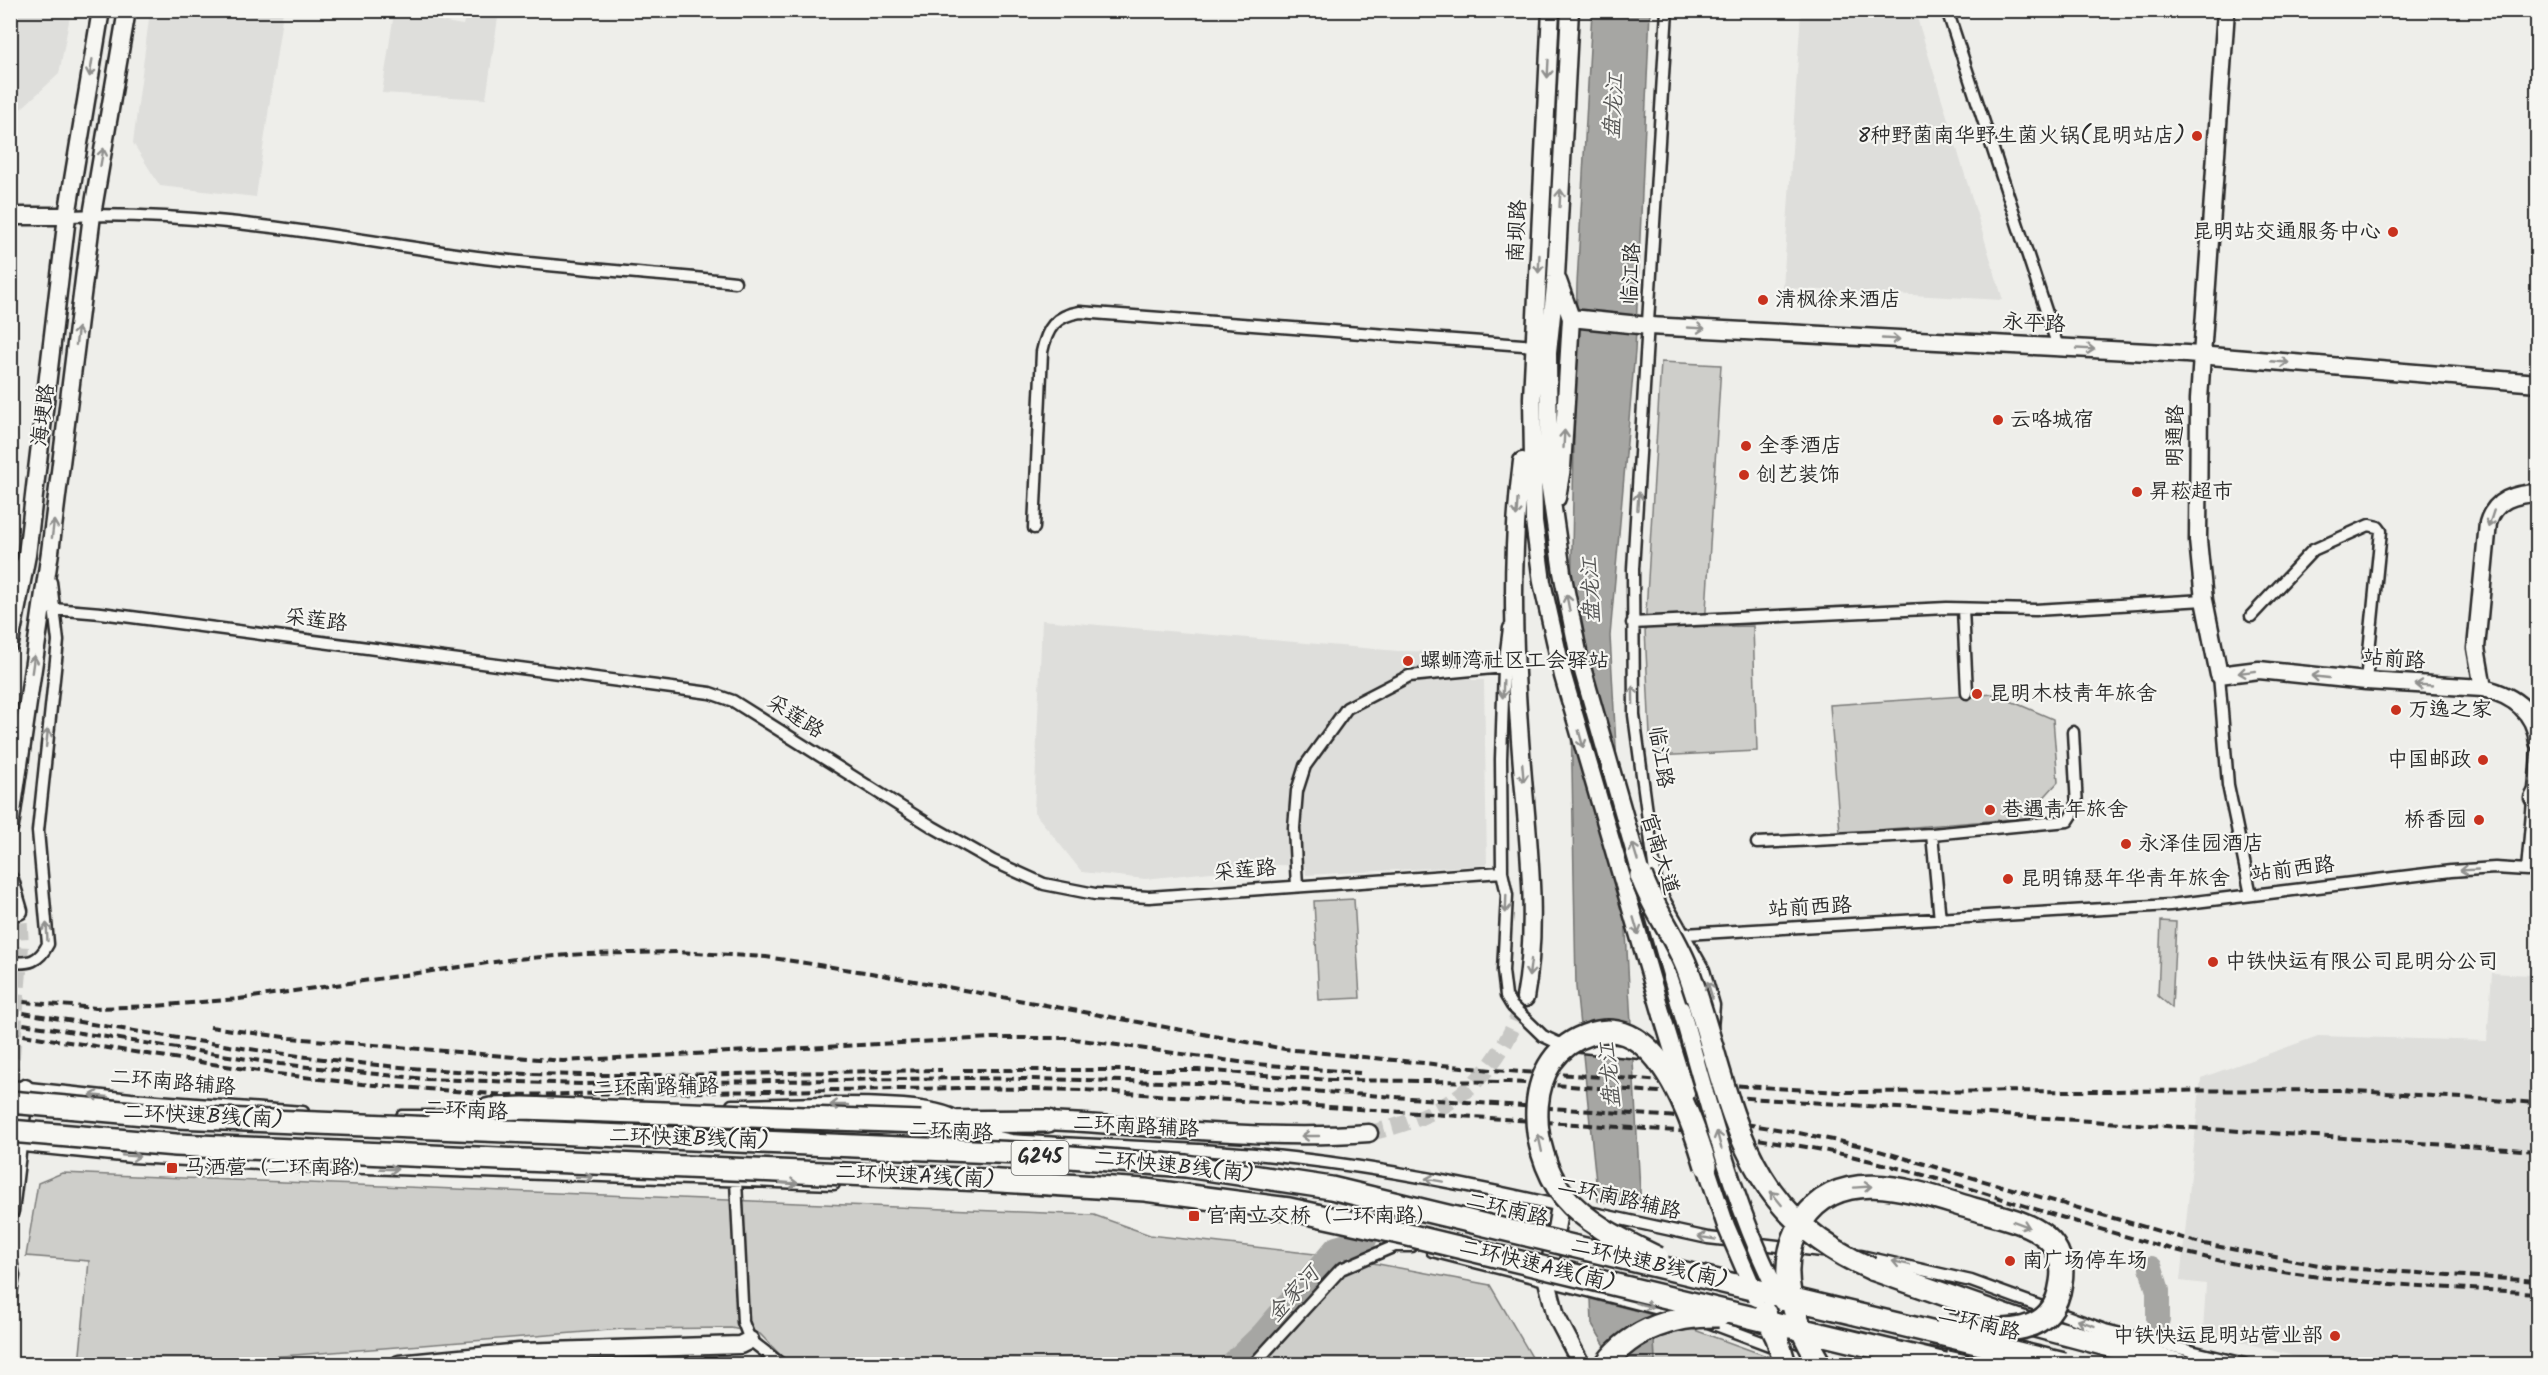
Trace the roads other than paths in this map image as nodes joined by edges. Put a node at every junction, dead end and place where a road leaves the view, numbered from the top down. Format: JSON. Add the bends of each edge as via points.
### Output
{"nodes":[{"id":1,"x":101,"y":10,"type":"edge"},
{"id":2,"x":127,"y":10,"type":"edge"},
{"id":3,"x":1551,"y":10,"type":"edge"},
{"id":4,"x":1570,"y":10,"type":"edge"},
{"id":5,"x":1667,"y":10,"type":"edge"},
{"id":6,"x":1947,"y":10,"type":"edge"},
{"id":7,"x":2226,"y":10,"type":"edge"},
{"id":8,"x":92,"y":215,"type":"junction"},
{"id":9,"x":10,"y":216,"type":"edge"},
{"id":10,"x":67,"y":216,"type":"junction"},
{"id":11,"x":1556,"y":277,"type":"junction"},
{"id":12,"x":735,"y":282,"type":"dead end"},
{"id":13,"x":1574,"y":319,"type":"junction"},
{"id":14,"x":1643,"y":325,"type":"junction"},
{"id":15,"x":1549,"y":333,"type":"joint"},
{"id":16,"x":2058,"y":347,"type":"junction"},
{"id":17,"x":1535,"y":351,"type":"junction"},
{"id":18,"x":2202,"y":356,"type":"junction"},
{"id":19,"x":2538,"y":383,"type":"edge"},
{"id":20,"x":1531,"y":453,"type":"joint"},
{"id":21,"x":2538,"y":493,"type":"edge"},
{"id":22,"x":1553,"y":517,"type":"junction"},
{"id":23,"x":1034,"y":528,"type":"dead end"},
{"id":24,"x":27,"y":555,"type":"junction"},
{"id":25,"x":10,"y":579,"type":"edge"},
{"id":26,"x":1515,"y":589,"type":"junction"},
{"id":27,"x":2204,"y":600,"type":"junction"},
{"id":28,"x":14,"y":604,"type":"edge"},
{"id":29,"x":47,"y":609,"type":"junction"},
{"id":30,"x":1963,"y":609,"type":"junction"},
{"id":31,"x":2251,"y":616,"type":"dead end"},
{"id":32,"x":1632,"y":623,"type":"junction"},
{"id":33,"x":10,"y":644,"type":"edge"},
{"id":34,"x":1504,"y":667,"type":"junction"},
{"id":35,"x":2219,"y":675,"type":"junction"},
{"id":36,"x":2366,"y":681,"type":"junction"},
{"id":37,"x":2483,"y":688,"type":"junction"},
{"id":38,"x":1966,"y":693,"type":"dead end"},
{"id":39,"x":2073,"y":732,"type":"dead end"},
{"id":40,"x":2538,"y":742,"type":"edge"},
{"id":41,"x":2535,"y":793,"type":"edge"},
{"id":42,"x":10,"y":826,"type":"edge"},
{"id":43,"x":1932,"y":834,"type":"junction"},
{"id":44,"x":1757,"y":843,"type":"dead end"},
{"id":45,"x":1502,"y":872,"type":"junction"},
{"id":46,"x":1641,"y":875,"type":"junction"},
{"id":47,"x":10,"y":880,"type":"edge"},
{"id":48,"x":1297,"y":886,"type":"junction"},
{"id":49,"x":2251,"y":895,"type":"junction"},
{"id":50,"x":20,"y":911,"type":"tunnel mouth"},
{"id":51,"x":1940,"y":920,"type":"junction"},
{"id":52,"x":1685,"y":934,"type":"junction"},
{"id":53,"x":10,"y":962,"type":"edge"},
{"id":54,"x":1519,"y":1002,"type":"junction"},
{"id":55,"x":16,"y":1098,"type":"edge"},
{"id":56,"x":1048,"y":1121,"type":"joint"},
{"id":57,"x":964,"y":1122,"type":"junction"},
{"id":58,"x":378,"y":1125,"type":"junction"},
{"id":59,"x":1369,"y":1133,"type":"tunnel mouth"},
{"id":60,"x":14,"y":1135,"type":"edge"},
{"id":61,"x":1706,"y":1166,"type":"junction"},
{"id":62,"x":736,"y":1181,"type":"junction"},
{"id":63,"x":1560,"y":1206,"type":"junction"},
{"id":64,"x":11,"y":1209,"type":"edge"},
{"id":65,"x":1552,"y":1245,"type":"junction"},
{"id":66,"x":1412,"y":1246,"type":"junction"},
{"id":67,"x":10,"y":1255,"type":"edge"},
{"id":68,"x":1547,"y":1272,"type":"junction"},
{"id":69,"x":1753,"y":1292,"type":"junction"},
{"id":70,"x":10,"y":1299,"type":"edge"},
{"id":71,"x":1827,"y":1307,"type":"junction"},
{"id":72,"x":1772,"y":1323,"type":"junction"},
{"id":73,"x":750,"y":1340,"type":"junction"},
{"id":74,"x":2166,"y":1347,"type":"junction"},
{"id":75,"x":438,"y":1363,"type":"edge"},
{"id":76,"x":2242,"y":1364,"type":"edge"},
{"id":77,"x":399,"y":1365,"type":"edge"},
{"id":78,"x":781,"y":1365,"type":"edge"},
{"id":79,"x":1254,"y":1365,"type":"edge"},
{"id":80,"x":1581,"y":1365,"type":"edge"},
{"id":81,"x":1606,"y":1365,"type":"edge"},
{"id":82,"x":1785,"y":1365,"type":"edge"},
{"id":83,"x":1796,"y":1365,"type":"edge"},
{"id":84,"x":1820,"y":1365,"type":"edge"},
{"id":85,"x":1945,"y":1365,"type":"edge"},
{"id":86,"x":1964,"y":1365,"type":"edge"},
{"id":87,"x":2049,"y":1365,"type":"edge"},
{"id":88,"x":2064,"y":1365,"type":"edge"},
{"id":89,"x":2178,"y":1365,"type":"edge"},
{"id":90,"x":2186,"y":1365,"type":"edge"}],
"edges":[{"from":1,"to":10,"type":"main road","name":"海埂路","one_way":true},
{"from":8,"to":2,"type":"main road","name":"海埂路","one_way":true},
{"from":3,"to":17,"type":"main road","name":"南坝路","one_way":true},
{"from":11,"to":4,"type":"main road","name":"南坝路","one_way":true},
{"from":5,"to":14,"type":"street","name":"临江路"},
{"from":6,"to":16,"type":"street"},
{"from":7,"to":18,"type":"main road","name":"明通路"},
{"from":8,"to":10,"type":"street"},
{"from":8,"to":12,"type":"street","via":[[153,215],[263,224],[480,257]]},
{"from":29,"to":8,"type":"main road","name":"海埂路","one_way":true,"via":[[49,560]]},
{"from":9,"to":10,"type":"main road"},
{"from":10,"to":24,"type":"main road","name":"海埂路"},
{"from":11,"to":13,"type":"main road"},
{"from":11,"to":15,"type":"main road","name":"南坝路"},
{"from":13,"to":14,"type":"main road","name":"永平路"},
{"from":22,"to":13,"type":"main road","one_way":true,"via":[[1562,468]]},
{"from":14,"to":16,"type":"main road","name":"永平路","one_way":true},
{"from":32,"to":14,"type":"street","name":"临江路","one_way":true},
{"from":15,"to":22,"type":"main road","name":"官南大道","via":[[1548,451]]},
{"from":16,"to":18,"type":"main road","name":"永平路","one_way":true},
{"from":17,"to":20,"type":"main road","name":"南坝路"},
{"from":17,"to":23,"type":"street","via":[[1080,312],[1066,314],[1050,327],[1042,352]]},
{"from":17,"to":26,"type":"main road","one_way":true,"via":[[1518,496]]},
{"from":18,"to":19,"type":"main road","name":"永平路","one_way":true},
{"from":18,"to":27,"type":"main road","name":"明通路","via":[[2198,540]]},
{"from":20,"to":61,"type":"main road","name":"官南大道","one_way":true,"bridge":true,"via":[[1542,582],[1563,676]]},
{"from":21,"to":37,"type":"main road","one_way":true,"via":[[2501,501],[2488,523],[2476,648]]},
{"from":46,"to":22,"type":"main road","name":"官南大道","one_way":true,"via":[[1581,664]]},
{"from":24,"to":25,"type":"street"},
{"from":24,"to":28,"type":"main road","name":"海埂路"},
{"from":26,"to":34,"type":"street"},
{"from":26,"to":54,"type":"main road","one_way":true,"via":[[1519,725],[1533,930],[1532,966]]},
{"from":27,"to":30,"type":"street","via":[[2036,610]]},
{"from":27,"to":35,"type":"main road","name":"明通路"},
{"from":28,"to":33,"type":"main road","name":"海埂路"},
{"from":42,"to":29,"type":"main road","name":"海埂路","one_way":true},
{"from":29,"to":48,"type":"street","name":"采莲路","via":[[101,612],[710,693],[733,701],[933,827],[1044,884],[1095,894],[1149,897]]},
{"from":53,"to":29,"type":"street","one_way":true,"via":[[36,961],[48,944],[38,831],[58,641]]},
{"from":30,"to":32,"type":"street"},
{"from":30,"to":38,"type":"street"},
{"from":31,"to":36,"type":"street","via":[[2313,550],[2369,525],[2378,526],[2381,531]]},
{"from":52,"to":32,"type":"street","name":"临江路","one_way":true,"via":[[1655,878],[1634,715]]},
{"from":34,"to":45,"type":"street","one_way":true},
{"from":34,"to":48,"type":"street","via":[[1408,676],[1347,708],[1305,766],[1297,791]]},
{"from":36,"to":35,"type":"main road","name":"站前路","one_way":true,"via":[[2259,670]]},
{"from":35,"to":49,"type":"street","name":"明通路","via":[[2228,785]]},
{"from":37,"to":36,"type":"main road","name":"站前路","one_way":true},
{"from":37,"to":40,"type":"main road","name":"站前路","via":[[2517,702],[2532,716]]},
{"from":39,"to":43,"type":"street","via":[[2077,807],[2068,821]]},
{"from":40,"to":41,"type":"street","name":"站前西路"},
{"from":41,"to":49,"type":"street","name":"站前西路","one_way":true,"via":[[2527,870],[2451,871]]},
{"from":43,"to":44,"type":"street"},
{"from":43,"to":51,"type":"street"},
{"from":45,"to":48,"type":"street","name":"采莲路"},
{"from":45,"to":54,"type":"street","one_way":true,"via":[[1507,896],[1503,972],[1506,996]]},
{"from":84,"to":46,"type":"main road","name":"官南大道","one_way":true,"bridge":true,"via":[[1779,1296],[1740,1209]]},
{"from":89,"to":46,"type":"highway","one_way":true,"bridge":true,"via":[[2097,1345],[1975,1307],[1856,1262],[1826,1245],[1786,1210],[1746,1151],[1689,971]]},
{"from":47,"to":50,"type":"main road"},
{"from":49,"to":51,"type":"street","name":"站前西路","via":[[2170,905]]},
{"from":51,"to":52,"type":"street","name":"站前西路"},
{"from":54,"to":52,"type":"street","name":"临江路","one_way":true,"bridge":true,"via":[[1552,1042],[1640,1054],[1691,1051],[1702,1044],[1714,1022],[1714,1005],[1704,970]]},
{"from":57,"to":55,"type":"street","name":"二环南路辅路","one_way":true,"via":[[939,1110],[898,1106],[656,1107],[386,1116]]},
{"from":55,"to":58,"type":"highway","name":"二环快速B线(南)","bridge":true,"via":[[178,1117]]},
{"from":55,"to":60,"type":"main road"},
{"from":55,"to":65,"type":"main road","name":"二环南路","number":"G245","via":[[154,1120],[1147,1165],[1293,1185]]},
{"from":56,"to":57,"type":"highway"},
{"from":59,"to":56,"type":"main road","one_way":true,"via":[[1238,1134]]},
{"from":57,"to":58,"type":"highway","bridge":true,"via":[[523,1107],[491,1109],[425,1124]]},
{"from":63,"to":57,"type":"street","name":"二环南路辅路","one_way":true,"via":[[1451,1183],[1276,1156],[1011,1140],[981,1132]]},
{"from":58,"to":69,"type":"highway","name":"二环快速B线(南)","bridge":true,"via":[[1007,1153],[1195,1167],[1369,1197]]},
{"from":60,"to":62,"type":"street","one_way":true,"via":[[239,1163]]},
{"from":60,"to":64,"type":"main road"},
{"from":60,"to":68,"type":"main road","name":"二环南路","number":"G245","via":[[1145,1185],[1317,1210]]},
{"from":60,"to":72,"type":"highway","name":"二环快速A线(南)","bridge":true,"via":[[1183,1193],[1344,1220]]},
{"from":61,"to":69,"type":"main road","name":"官南大道","bridge":true},
{"from":69,"to":61,"type":"highway","one_way":true,"bridge":true,"via":[[1669,1263],[1601,1228],[1575,1207],[1549,1172],[1540,1144],[1538,1100],[1549,1066],[1562,1050],[1586,1035],[1610,1031],[1634,1038],[1654,1054],[1665,1071],[1689,1119]]},
{"from":62,"to":66,"type":"street","one_way":true,"via":[[1021,1191],[1164,1201],[1292,1219]]},
{"from":62,"to":73,"type":"street","via":[[744,1322]]},
{"from":63,"to":65,"type":"main road"},
{"from":74,"to":63,"type":"street","name":"二环南路辅路","one_way":true,"via":[[1935,1271],[1856,1255],[1708,1238]]},
{"from":65,"to":68,"type":"main road"},
{"from":65,"to":87,"type":"main road","name":"二环南路","number":"G245"},
{"from":66,"to":68,"type":"street"},
{"from":66,"to":79,"type":"street","via":[[1395,1246],[1341,1269]]},
{"from":67,"to":70,"type":"street","via":[[14,1276]]},
{"from":68,"to":80,"type":"main road","via":[[1556,1316]]},
{"from":68,"to":84,"type":"street","one_way":true,"via":[[1716,1325]]},
{"from":68,"to":86,"type":"main road","name":"二环南路","number":"G245"},
{"from":69,"to":71,"type":"highway","name":"二环快速B线(南)","bridge":true},
{"from":69,"to":82,"type":"highway","bridge":true,"via":[[1777,1338]]},
{"from":69,"to":83,"type":"main road","name":"官南大道","bridge":true},
{"from":84,"to":71,"type":"highway","one_way":true,"bridge":true,"via":[[1791,1302],[1788,1257],[1806,1216],[1838,1191],[1866,1186],[1892,1188],[2020,1223],[2046,1237],[2061,1265],[2056,1303],[2040,1321],[2023,1329],[1935,1324]]},
{"from":71,"to":88,"type":"highway","name":"二环快速B线(南)","bridge":true},
{"from":72,"to":81,"type":"highway","bridge":true,"via":[[1713,1316],[1672,1322],[1629,1340]]},
{"from":72,"to":85,"type":"highway","name":"二环快速A线(南)","bridge":true},
{"from":73,"to":75,"type":"main road","via":[[740,1345],[519,1352]]},
{"from":73,"to":78,"type":"street"},
{"from":74,"to":76,"type":"street","name":"二环南路辅路"},
{"from":74,"to":90,"type":"highway"},
{"from":75,"to":77,"type":"main road"}]}
